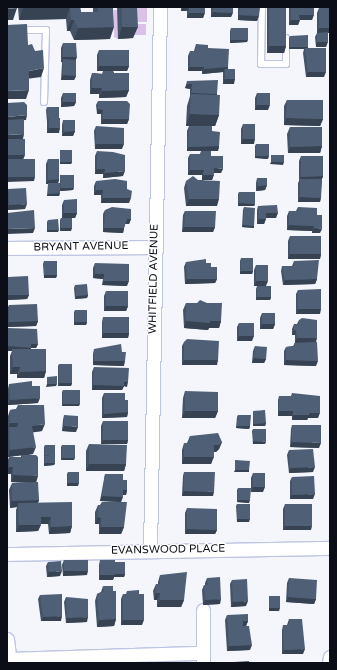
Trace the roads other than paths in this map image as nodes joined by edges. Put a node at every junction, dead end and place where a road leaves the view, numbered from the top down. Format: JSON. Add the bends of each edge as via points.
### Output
{"nodes":[{"id":1,"x":160,"y":7,"type":"edge"},
{"id":2,"x":262,"y":7,"type":"edge"},
{"id":3,"x":286,"y":28,"type":"edge"},
{"id":4,"x":7,"y":30,"type":"edge"},
{"id":5,"x":44,"y":102,"type":"dead end"},
{"id":6,"x":155,"y":247,"type":"junction"},
{"id":7,"x":7,"y":248,"type":"edge"},
{"id":8,"x":330,"y":548,"type":"edge"},
{"id":9,"x":150,"y":550,"type":"junction"},
{"id":10,"x":7,"y":554,"type":"edge"},
{"id":11,"x":203,"y":610,"type":"dead end"},
{"id":12,"x":7,"y":639,"type":"edge"},
{"id":13,"x":330,"y":657,"type":"edge"},
{"id":14,"x":203,"y":658,"type":"edge"},
{"id":15,"x":9,"y":660,"type":"edge"},
{"id":16,"x":329,"y":663,"type":"edge"}],
"edges":[{"from":1,"to":6,"type":"street","name":"WHITFIELD AVENUE"},
{"from":2,"to":3,"type":"lane","via":[[262,64],[286,64]]},
{"from":4,"to":5,"type":"lane","via":[[46,30]]},
{"from":6,"to":7,"type":"street","name":"BRYANT AVENUE"},
{"from":6,"to":9,"type":"street","name":"WHITFIELD AVENUE"},
{"from":8,"to":9,"type":"street","name":"EVANSWOOD PLACE"},
{"from":9,"to":10,"type":"street","name":"EVANSWOOD PLACE"},
{"from":11,"to":14,"type":"street"},
{"from":12,"to":15,"type":"street"},
{"from":13,"to":16,"type":"street"},
{"from":14,"to":15,"type":"street"}]}
